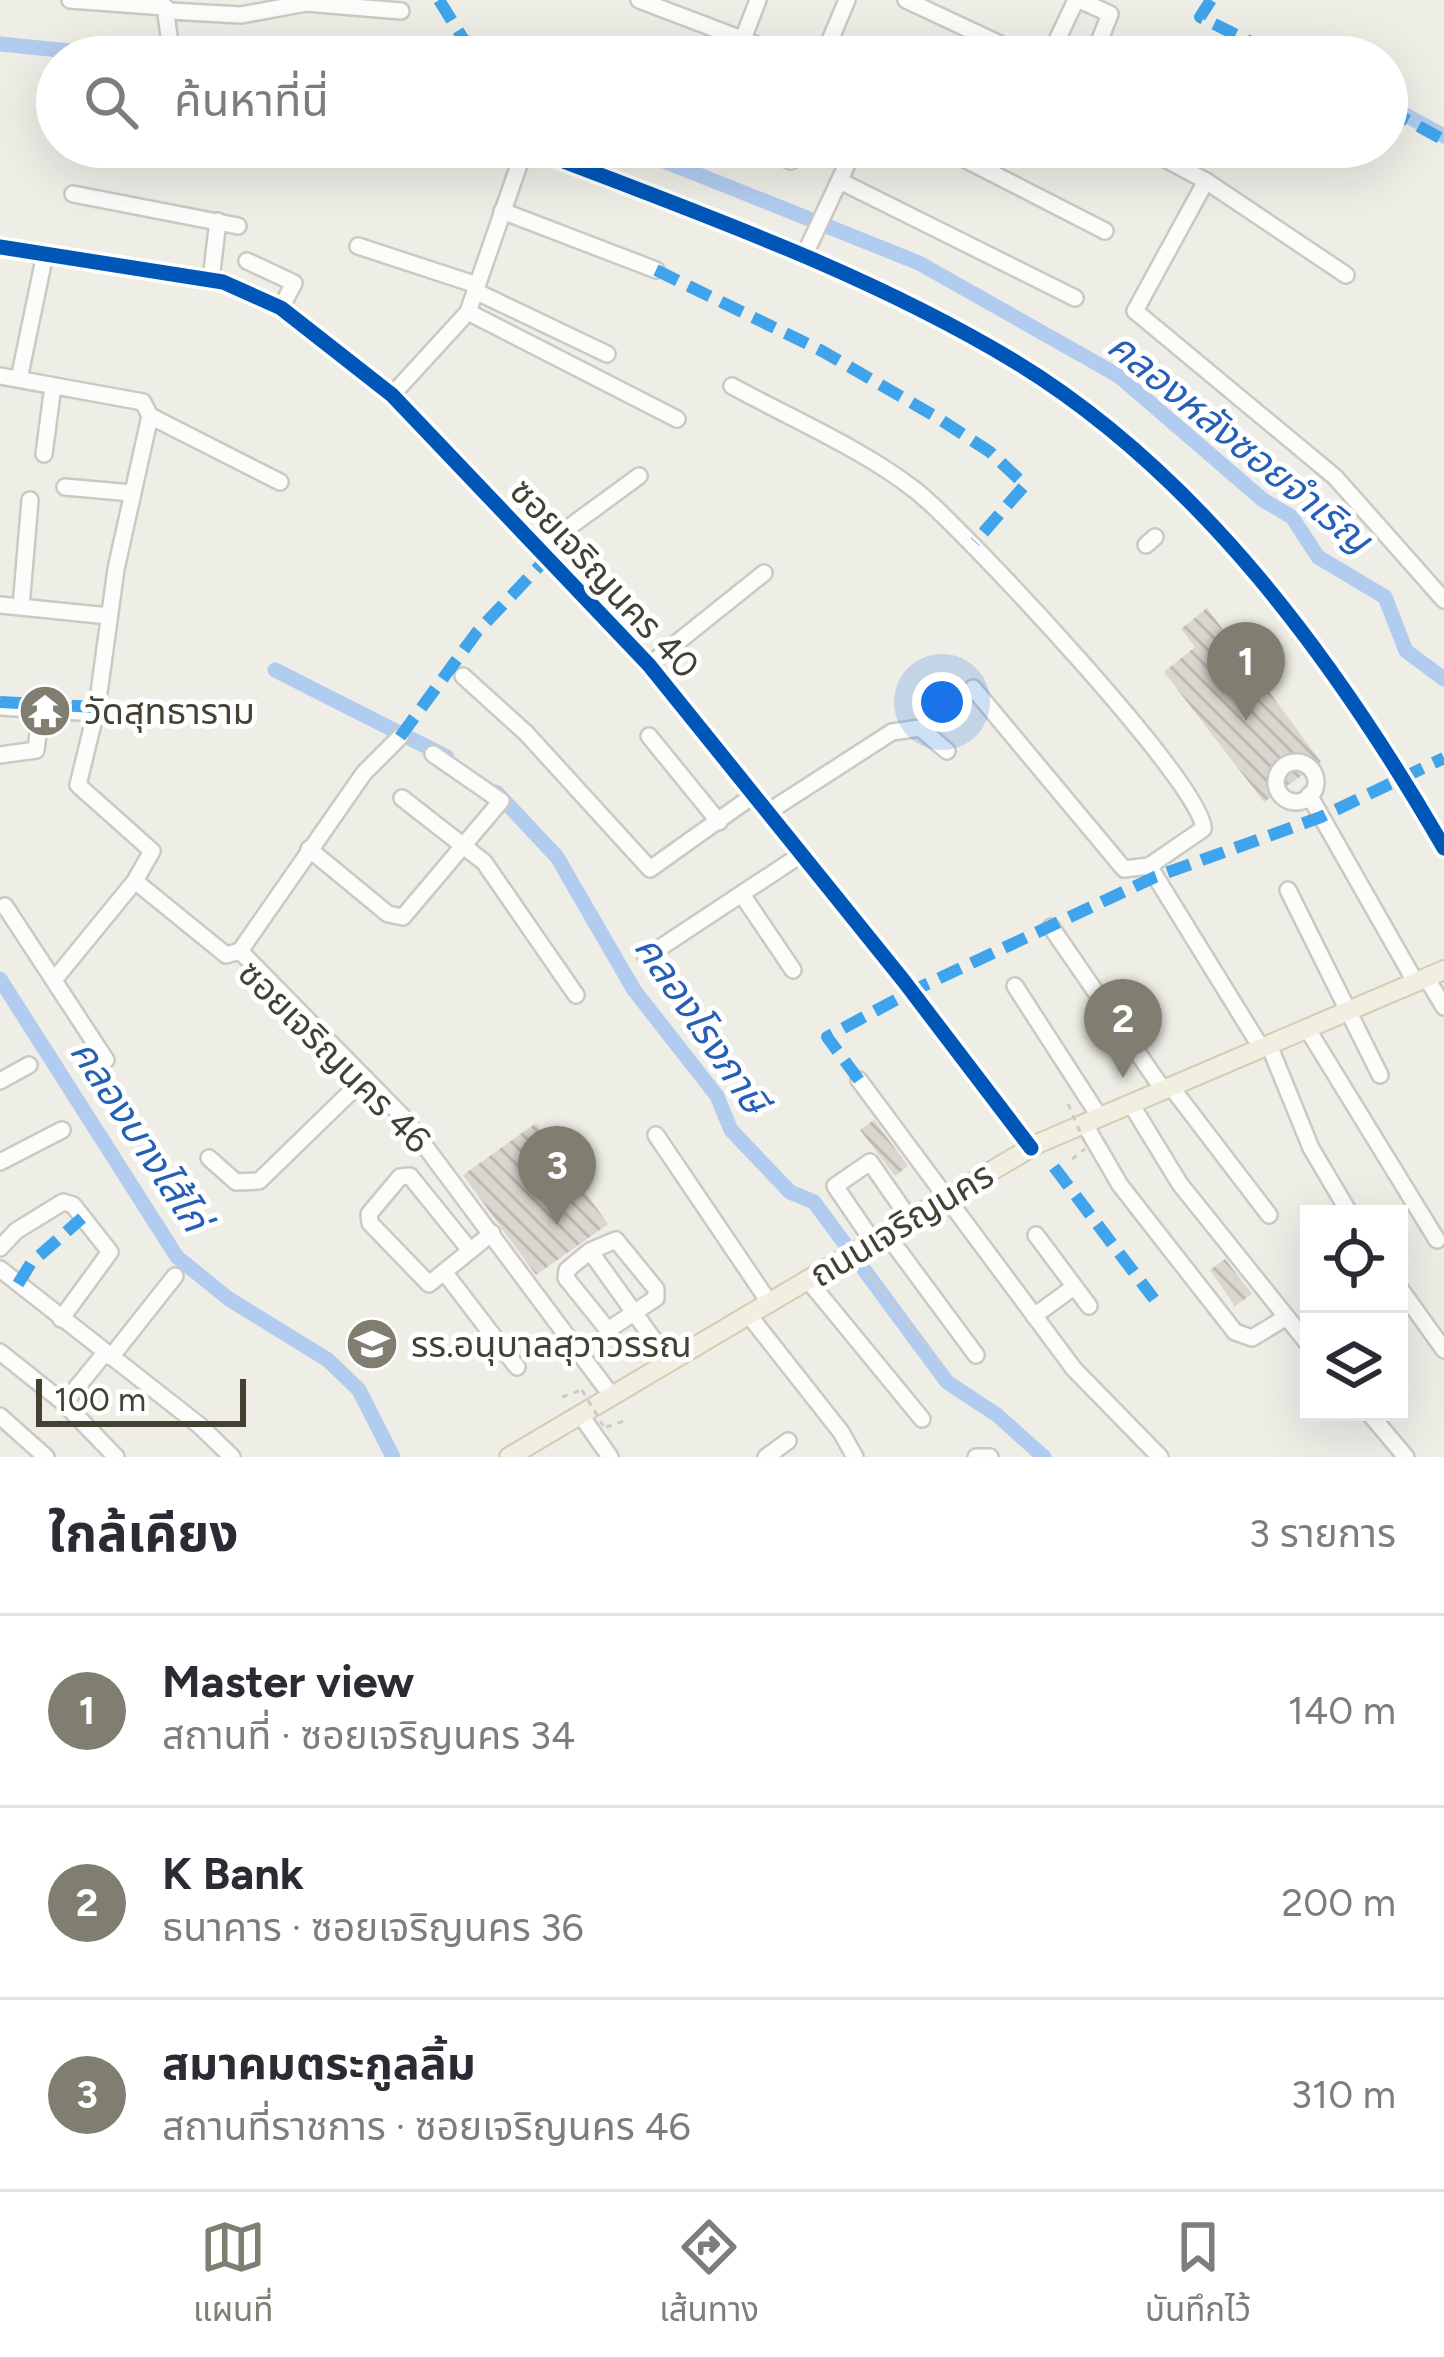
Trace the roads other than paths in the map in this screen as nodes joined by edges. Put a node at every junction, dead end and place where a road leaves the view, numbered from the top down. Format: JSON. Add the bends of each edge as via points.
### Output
{"nodes":[{"id":1,"x":70,"y":0,"type":"edge"},
{"id":2,"x":639,"y":0,"type":"edge"},
{"id":3,"x":758,"y":0,"type":"edge"},
{"id":4,"x":847,"y":0,"type":"edge"},
{"id":5,"x":906,"y":0,"type":"edge"},
{"id":6,"x":1078,"y":0,"type":"edge"},
{"id":7,"x":170,"y":11,"type":"junction"},
{"id":8,"x":401,"y":11,"type":"dead end"},
{"id":9,"x":170,"y":36,"type":"edge"},
{"id":10,"x":733,"y":36,"type":"edge"},
{"id":11,"x":744,"y":36,"type":"edge"},
{"id":12,"x":832,"y":36,"type":"edge"},
{"id":13,"x":983,"y":36,"type":"edge"},
{"id":14,"x":1060,"y":36,"type":"edge"},
{"id":15,"x":1101,"y":36,"type":"edge"},
{"id":16,"x":518,"y":168,"type":"edge"},
{"id":17,"x":587,"y":168,"type":"edge"},
{"id":18,"x":846,"y":168,"type":"edge"},
{"id":19,"x":982,"y":168,"type":"edge"},
{"id":20,"x":1182,"y":168,"type":"edge"},
{"id":21,"x":1206,"y":181,"type":"junction"},
{"id":22,"x":840,"y":182,"type":"junction"},
{"id":23,"x":73,"y":194,"type":"dead end"},
{"id":24,"x":502,"y":211,"type":"junction"},
{"id":25,"x":218,"y":221,"type":"junction"},
{"id":26,"x":238,"y":226,"type":"dead end"},
{"id":27,"x":1105,"y":231,"type":"dead end"},
{"id":28,"x":358,"y":246,"type":"dead end"},
{"id":29,"x":0,"y":247,"type":"edge"},
{"id":30,"x":45,"y":254,"type":"junction"},
{"id":31,"x":805,"y":254,"type":"junction"},
{"id":32,"x":247,"y":261,"type":"dead end"},
{"id":33,"x":656,"y":270,"type":"dead end"},
{"id":34,"x":1346,"y":275,"type":"dead end"},
{"id":35,"x":211,"y":279,"type":"junction"},
{"id":36,"x":476,"y":288,"type":"junction"},
{"id":37,"x":1075,"y":298,"type":"dead end"},
{"id":38,"x":281,"y":308,"type":"junction"},
{"id":39,"x":468,"y":312,"type":"junction"},
{"id":40,"x":608,"y":354,"type":"dead end"},
{"id":41,"x":0,"y":376,"type":"edge"},
{"id":42,"x":19,"y":379,"type":"junction"},
{"id":43,"x":53,"y":386,"type":"junction"},
{"id":44,"x":732,"y":386,"type":"dead end"},
{"id":45,"x":392,"y":395,"type":"junction"},
{"id":46,"x":150,"y":416,"type":"junction"},
{"id":47,"x":677,"y":419,"type":"dead end"},
{"id":48,"x":44,"y":454,"type":"dead end"},
{"id":49,"x":639,"y":476,"type":"dead end"},
{"id":50,"x":280,"y":482,"type":"dead end"},
{"id":51,"x":65,"y":487,"type":"dead end"},
{"id":52,"x":132,"y":493,"type":"junction"},
{"id":53,"x":30,"y":500,"type":"dead end"},
{"id":54,"x":538,"y":550,"type":"junction"},
{"id":55,"x":764,"y":573,"type":"dead end"},
{"id":56,"x":1444,"y":600,"type":"edge"},
{"id":57,"x":0,"y":605,"type":"edge"},
{"id":58,"x":21,"y":607,"type":"junction"},
{"id":59,"x":109,"y":616,"type":"junction"},
{"id":60,"x":650,"y":665,"type":"junction"},
{"id":61,"x":463,"y":676,"type":"dead end"},
{"id":62,"x":973,"y":688,"type":"dead end"},
{"id":63,"x":0,"y":707,"type":"edge"},
{"id":64,"x":41,"y":710,"type":"junction"},
{"id":65,"x":95,"y":713,"type":"junction"},
{"id":66,"x":650,"y":736,"type":"dead end"},
{"id":67,"x":400,"y":737,"type":"dead end"},
{"id":68,"x":946,"y":752,"type":"dead end"},
{"id":69,"x":433,"y":754,"type":"dead end"},
{"id":70,"x":0,"y":755,"type":"edge"},
{"id":71,"x":754,"y":795,"type":"junction"},
{"id":72,"x":1309,"y":795,"type":"dead end"},
{"id":73,"x":402,"y":798,"type":"dead end"},
{"id":74,"x":768,"y":812,"type":"junction"},
{"id":75,"x":719,"y":822,"type":"junction"},
{"id":76,"x":468,"y":845,"type":"junction"},
{"id":77,"x":1444,"y":848,"type":"edge"},
{"id":78,"x":309,"y":849,"type":"junction"},
{"id":79,"x":802,"y":854,"type":"junction"},
{"id":80,"x":1149,"y":866,"type":"junction"},
{"id":81,"x":135,"y":881,"type":"junction"},
{"id":82,"x":1288,"y":890,"type":"dead end"},
{"id":83,"x":743,"y":896,"type":"junction"},
{"id":84,"x":5,"y":906,"type":"dead end"},
{"id":85,"x":1051,"y":927,"type":"dead end"},
{"id":86,"x":240,"y":951,"type":"junction"},
{"id":87,"x":646,"y":957,"type":"dead end"},
{"id":88,"x":794,"y":970,"type":"dead end"},
{"id":89,"x":1428,"y":977,"type":"edge"},
{"id":90,"x":54,"y":980,"type":"junction"},
{"id":91,"x":1015,"y":986,"type":"dead end"},
{"id":92,"x":576,"y":994,"type":"dead end"},
{"id":93,"x":1444,"y":1007,"type":"edge"},
{"id":94,"x":1346,"y":1012,"type":"junction"},
{"id":95,"x":1308,"y":1030,"type":"junction"},
{"id":96,"x":1266,"y":1047,"type":"junction"},
{"id":97,"x":106,"y":1060,"type":"dead end"},
{"id":98,"x":29,"y":1065,"type":"dead end"},
{"id":99,"x":1380,"y":1075,"type":"dead end"},
{"id":100,"x":365,"y":1078,"type":"junction"},
{"id":101,"x":860,"y":1080,"type":"dead end"},
{"id":102,"x":0,"y":1081,"type":"edge"},
{"id":103,"x":1168,"y":1089,"type":"junction"},
{"id":104,"x":1131,"y":1104,"type":"junction"},
{"id":105,"x":1092,"y":1120,"type":"junction"},
{"id":106,"x":62,"y":1130,"type":"dead end"},
{"id":107,"x":656,"y":1135,"type":"dead end"},
{"id":108,"x":1030,"y":1148,"type":"junction"},
{"id":109,"x":209,"y":1158,"type":"dead end"},
{"id":110,"x":0,"y":1162,"type":"edge"},
{"id":111,"x":944,"y":1197,"type":"junction"},
{"id":112,"x":1345,"y":1205,"type":"edge"},
{"id":113,"x":1269,"y":1215,"type":"dead end"},
{"id":114,"x":909,"y":1218,"type":"junction"},
{"id":115,"x":492,"y":1233,"type":"junction"},
{"id":116,"x":1036,"y":1235,"type":"dead end"},
{"id":117,"x":879,"y":1236,"type":"junction"},
{"id":118,"x":1437,"y":1240,"type":"dead end"},
{"id":119,"x":0,"y":1248,"type":"edge"},
{"id":120,"x":470,"y":1250,"type":"junction"},
{"id":121,"x":590,"y":1251,"type":"junction"},
{"id":122,"x":0,"y":1269,"type":"edge"},
{"id":123,"x":446,"y":1273,"type":"junction"},
{"id":124,"x":175,"y":1276,"type":"dead end"},
{"id":125,"x":807,"y":1279,"type":"junction"},
{"id":126,"x":1074,"y":1287,"type":"junction"},
{"id":127,"x":1408,"y":1300,"type":"edge"},
{"id":128,"x":769,"y":1302,"type":"junction"},
{"id":129,"x":1089,"y":1306,"type":"dead end"},
{"id":130,"x":636,"y":1314,"type":"junction"},
{"id":131,"x":748,"y":1314,"type":"junction"},
{"id":132,"x":1034,"y":1316,"type":"junction"},
{"id":133,"x":1285,"y":1318,"type":"junction"},
{"id":134,"x":62,"y":1319,"type":"junction"},
{"id":135,"x":1300,"y":1335,"type":"edge"},
{"id":136,"x":1444,"y":1350,"type":"edge"},
{"id":137,"x":0,"y":1352,"type":"edge"},
{"id":138,"x":108,"y":1355,"type":"junction"},
{"id":139,"x":976,"y":1355,"type":"dead end"},
{"id":140,"x":669,"y":1361,"type":"junction"},
{"id":141,"x":517,"y":1367,"type":"dead end"},
{"id":142,"x":611,"y":1395,"type":"junction"},
{"id":143,"x":64,"y":1403,"type":"junction"},
{"id":144,"x":580,"y":1414,"type":"junction"},
{"id":145,"x":0,"y":1416,"type":"edge"},
{"id":146,"x":922,"y":1419,"type":"dead end"},
{"id":147,"x":1376,"y":1421,"type":"edge"},
{"id":148,"x":788,"y":1441,"type":"dead end"},
{"id":149,"x":46,"y":1457,"type":"edge"},
{"id":150,"x":116,"y":1457,"type":"edge"},
{"id":151,"x":232,"y":1457,"type":"edge"},
{"id":152,"x":509,"y":1457,"type":"edge"},
{"id":153,"x":610,"y":1457,"type":"edge"},
{"id":154,"x":766,"y":1457,"type":"edge"},
{"id":155,"x":855,"y":1457,"type":"edge"},
{"id":156,"x":976,"y":1457,"type":"edge"},
{"id":157,"x":990,"y":1457,"type":"edge"},
{"id":158,"x":1160,"y":1457,"type":"edge"},
{"id":159,"x":1406,"y":1457,"type":"edge"}],
"edges":[{"from":1,"to":7,"type":"street"},
{"from":2,"to":10,"type":"street"},
{"from":3,"to":11,"type":"street"},
{"from":4,"to":12,"type":"street"},
{"from":5,"to":13,"type":"street"},
{"from":6,"to":14,"type":"street"},
{"from":6,"to":15,"type":"street","via":[[1110,14]]},
{"from":7,"to":8,"type":"street","via":[[241,15],[306,3]]},
{"from":7,"to":9,"type":"street"},
{"from":16,"to":24,"type":"street"},
{"from":17,"to":31,"type":"street"},
{"from":18,"to":22,"type":"street"},
{"from":19,"to":27,"type":"street"},
{"from":20,"to":21,"type":"street"},
{"from":21,"to":34,"type":"street"},
{"from":21,"to":56,"type":"street","via":[[1136,311],[1335,477]]},
{"from":22,"to":31,"type":"street"},
{"from":22,"to":37,"type":"street"},
{"from":23,"to":25,"type":"street"},
{"from":24,"to":33,"type":"street"},
{"from":24,"to":36,"type":"street"},
{"from":25,"to":26,"type":"street"},
{"from":25,"to":35,"type":"street"},
{"from":28,"to":36,"type":"street"},
{"from":29,"to":30,"type":"street","name":"ซอยเจริญนคร 40"},
{"from":30,"to":35,"type":"street","name":"ซอยเจริญนคร 40"},
{"from":30,"to":42,"type":"street"},
{"from":31,"to":77,"type":"street","via":[[1015,362],[1185,497],[1263,583]]},
{"from":32,"to":38,"type":"street","via":[[294,283]]},
{"from":35,"to":38,"type":"street","name":"ซอยเจริญนคร 40"},
{"from":36,"to":39,"type":"street"},
{"from":36,"to":40,"type":"street"},
{"from":38,"to":45,"type":"street","name":"ซอยเจริญนคร 40"},
{"from":39,"to":45,"type":"street"},
{"from":39,"to":47,"type":"street"},
{"from":41,"to":42,"type":"street"},
{"from":42,"to":43,"type":"street"},
{"from":43,"to":46,"type":"street","via":[[143,402]]},
{"from":43,"to":48,"type":"street"},
{"from":44,"to":80,"type":"street","via":[[916,490],[975,542],[1080,661],[1203,814],[1203,829]]},
{"from":45,"to":54,"type":"street","name":"ซอยเจริญนคร 40"},
{"from":46,"to":50,"type":"street"},
{"from":46,"to":52,"type":"street"},
{"from":49,"to":54,"type":"street"},
{"from":51,"to":52,"type":"street"},
{"from":52,"to":59,"type":"street"},
{"from":53,"to":58,"type":"street"},
{"from":54,"to":60,"type":"street","name":"ซอยเจริญนคร 40"},
{"from":55,"to":60,"type":"street"},
{"from":57,"to":58,"type":"street"},
{"from":58,"to":59,"type":"street"},
{"from":59,"to":65,"type":"street"},
{"from":60,"to":71,"type":"street","name":"ซอยเจริญนคร 40"},
{"from":61,"to":75,"type":"street","via":[[650,868]]},
{"from":62,"to":80,"type":"street","via":[[1118,864],[1130,871]]},
{"from":63,"to":64,"type":"street"},
{"from":64,"to":65,"type":"street"},
{"from":64,"to":70,"type":"street","via":[[37,750]]},
{"from":65,"to":81,"type":"street","via":[[78,785],[152,847]]},
{"from":66,"to":75,"type":"street"},
{"from":67,"to":78,"type":"street"},
{"from":68,"to":74,"type":"street","via":[[928,731],[892,732]]},
{"from":69,"to":76,"type":"street","via":[[500,798]]},
{"from":71,"to":74,"type":"street","name":"ซอยเจริญนคร 40"},
{"from":71,"to":75,"type":"street"},
{"from":72,"to":89,"type":"street"},
{"from":73,"to":76,"type":"street"},
{"from":74,"to":79,"type":"street","name":"ซอยเจริญนคร 40"},
{"from":76,"to":78,"type":"street","via":[[396,918]]},
{"from":76,"to":92,"type":"street"},
{"from":78,"to":86,"type":"street"},
{"from":79,"to":83,"type":"street"},
{"from":79,"to":108,"type":"street","name":"ซอยเจริญนคร 40"},
{"from":80,"to":96,"type":"street"},
{"from":81,"to":86,"type":"street","name":"ซอยเจริญนคร 46","via":[[226,955]]},
{"from":81,"to":90,"type":"street"},
{"from":82,"to":94,"type":"street"},
{"from":83,"to":87,"type":"street"},
{"from":83,"to":88,"type":"street"},
{"from":84,"to":90,"type":"street"},
{"from":85,"to":103,"type":"street"},
{"from":86,"to":100,"type":"street","name":"ซอยเจริญนคร 46"},
{"from":89,"to":93,"type":"street"},
{"from":89,"to":94,"type":"main road","name":"ถนนเจริญนคร"},
{"from":90,"to":97,"type":"street"},
{"from":91,"to":105,"type":"street"},
{"from":94,"to":95,"type":"main road","name":"ถนนเจริญนคร"},
{"from":94,"to":99,"type":"street"},
{"from":95,"to":96,"type":"main road","name":"ถนนเจริญนคร"},
{"from":95,"to":118,"type":"street"},
{"from":96,"to":103,"type":"main road","name":"ถนนเจริญนคร"},
{"from":96,"to":112,"type":"street"},
{"from":98,"to":102,"type":"street"},
{"from":100,"to":109,"type":"street","via":[[259,1180],[236,1182]]},
{"from":100,"to":115,"type":"street","name":"ซอยเจริญนคร 46"},
{"from":101,"to":111,"type":"street"},
{"from":103,"to":104,"type":"main road","name":"ถนนเจริญนคร"},
{"from":103,"to":113,"type":"street"},
{"from":104,"to":105,"type":"main road","name":"ถนนเจริญนคร"},
{"from":104,"to":133,"type":"street","via":[[1180,1184]]},
{"from":105,"to":108,"type":"main road","name":"ถนนเจริญนคร"},
{"from":105,"to":133,"type":"street","via":[[1120,1185],[1235,1331],[1252,1338]]},
{"from":106,"to":110,"type":"street"},
{"from":107,"to":128,"type":"street"},
{"from":108,"to":111,"type":"main road","name":"ถนนเจริญนคร"},
{"from":111,"to":114,"type":"main road","name":"ถนนเจริญนคร"},
{"from":111,"to":132,"type":"street"},
{"from":114,"to":117,"type":"main road","name":"ถนนเจริญนคร"},
{"from":114,"to":117,"type":"street","via":[[870,1162],[836,1186]]},
{"from":115,"to":120,"type":"street"},
{"from":115,"to":142,"type":"street","name":"ซอยเจริญนคร 46"},
{"from":116,"to":126,"type":"street"},
{"from":117,"to":125,"type":"main road","name":"ถนนเจริญนคร"},
{"from":117,"to":139,"type":"street"},
{"from":119,"to":134,"type":"street","via":[[63,1202],[73,1204],[110,1252]]},
{"from":120,"to":123,"type":"street"},
{"from":120,"to":123,"type":"street","via":[[414,1181],[400,1177],[371,1208],[370,1223],[424,1282]]},
{"from":121,"to":130,"type":"street"},
{"from":121,"to":130,"type":"street","via":[[616,1240],[656,1289]]},
{"from":121,"to":130,"type":"street","via":[[565,1273],[578,1295],[603,1329]]},
{"from":122,"to":134,"type":"street"},
{"from":123,"to":141,"type":"street"},
{"from":124,"to":138,"type":"street"},
{"from":125,"to":128,"type":"main road","name":"ถนนเจริญนคร"},
{"from":125,"to":146,"type":"street"},
{"from":126,"to":129,"type":"street"},
{"from":126,"to":132,"type":"street"},
{"from":127,"to":136,"type":"street"},
{"from":128,"to":131,"type":"main road","name":"ถนนเจริญนคร"},
{"from":130,"to":140,"type":"street"},
{"from":131,"to":140,"type":"main road","name":"ถนนเจริญนคร"},
{"from":131,"to":155,"type":"street"},
{"from":132,"to":158,"type":"street","via":[[1074,1370]]},
{"from":133,"to":135,"type":"street"},
{"from":134,"to":138,"type":"street"},
{"from":137,"to":143,"type":"street"},
{"from":138,"to":143,"type":"street"},
{"from":138,"to":151,"type":"street"},
{"from":140,"to":142,"type":"main road","name":"ถนนเจริญนคร"},
{"from":142,"to":144,"type":"main road","name":"ถนนเจริญนคร"},
{"from":143,"to":150,"type":"street"},
{"from":144,"to":152,"type":"main road","name":"ถนนเจริญนคร"},
{"from":144,"to":153,"type":"street"},
{"from":145,"to":149,"type":"street"},
{"from":147,"to":159,"type":"street"},
{"from":148,"to":154,"type":"street"},
{"from":156,"to":157,"type":"street"}]}
